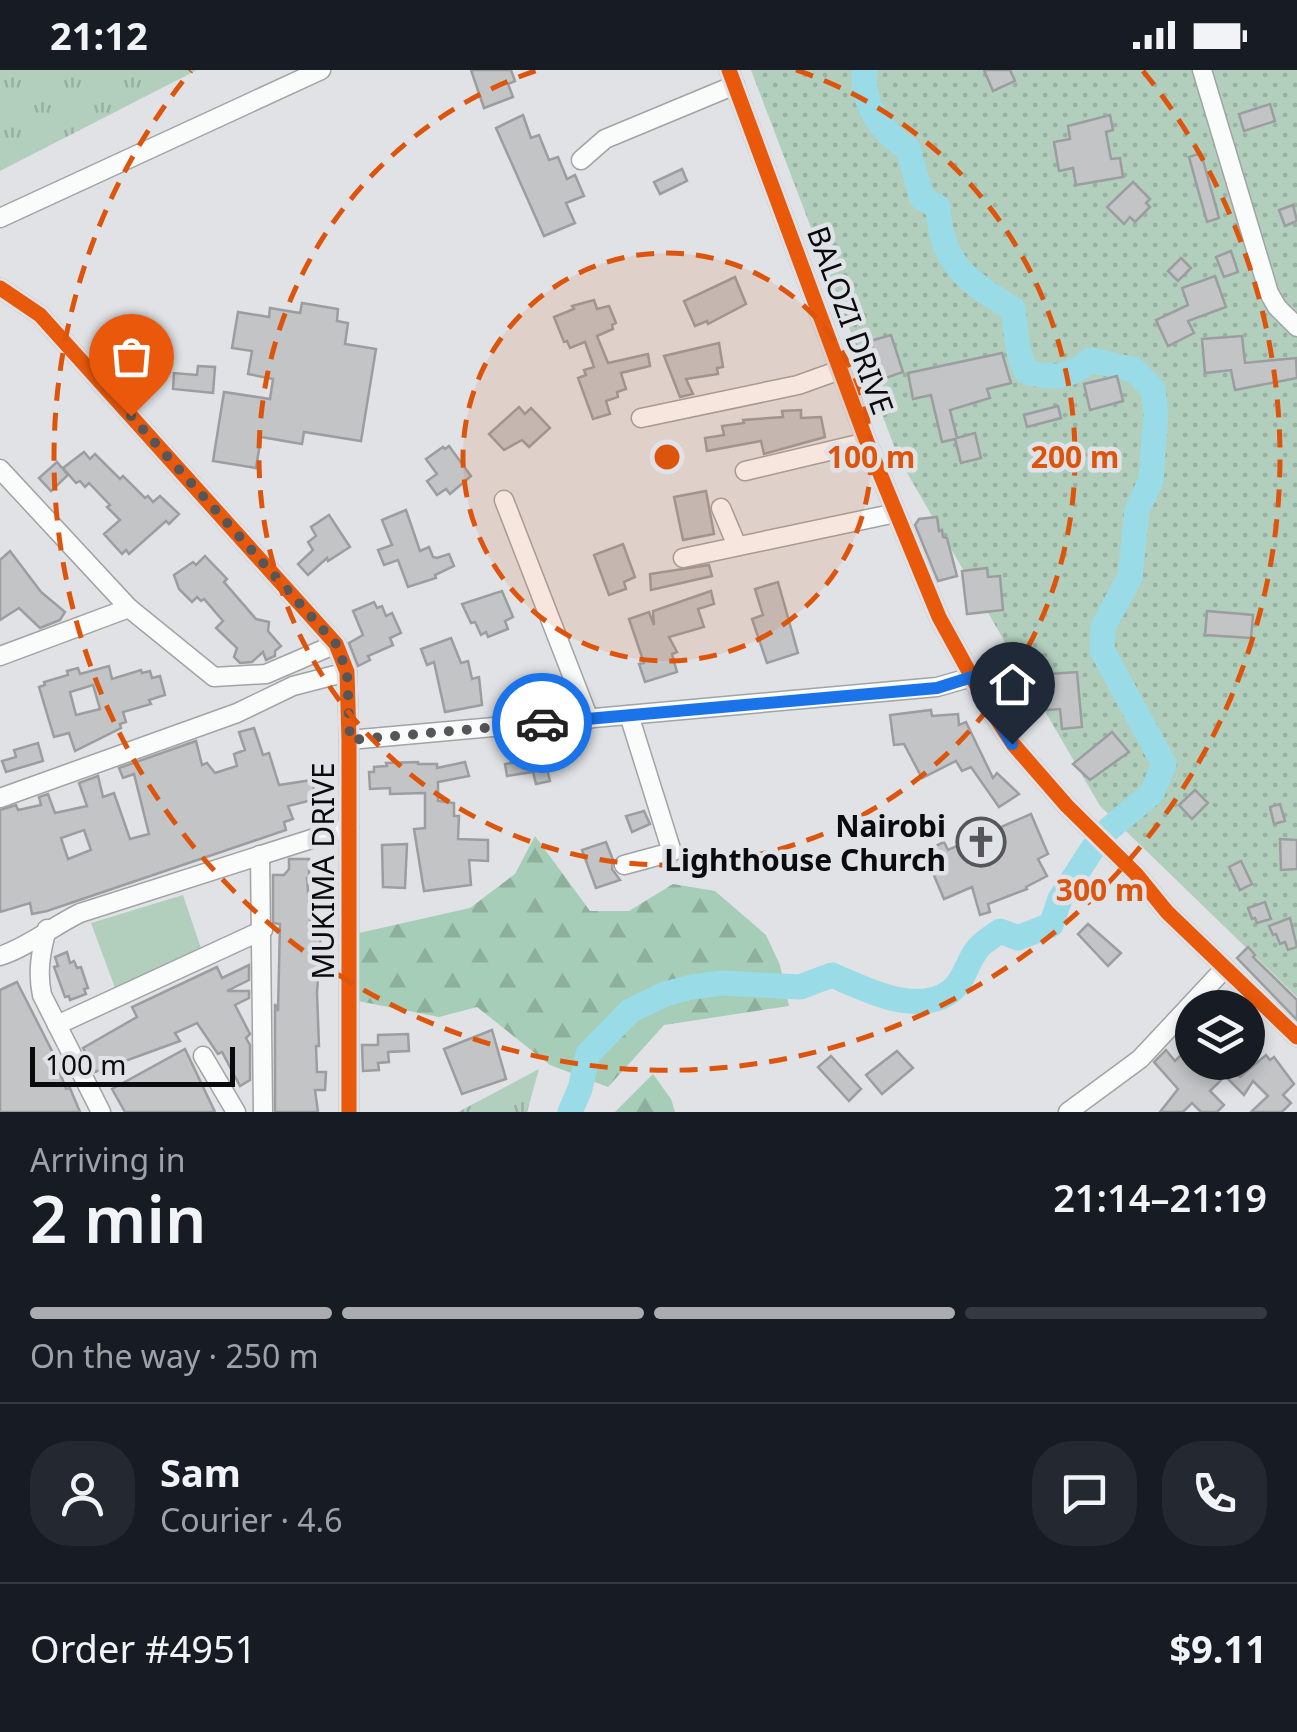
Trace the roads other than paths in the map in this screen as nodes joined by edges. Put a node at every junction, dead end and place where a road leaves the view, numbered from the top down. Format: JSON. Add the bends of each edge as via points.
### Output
{"nodes":[{"id":1,"x":321,"y":70,"type":"edge"},
{"id":2,"x":1202,"y":70,"type":"edge"},
{"id":3,"x":732,"y":77,"type":"edge"},
{"id":4,"x":582,"y":160,"type":"dead end"},
{"id":5,"x":0,"y":218,"type":"edge"},
{"id":6,"x":0,"y":288,"type":"edge"},
{"id":7,"x":1297,"y":327,"type":"edge"},
{"id":8,"x":840,"y":370,"type":"junction"},
{"id":9,"x":641,"y":418,"type":"dead end"},
{"id":10,"x":866,"y":442,"type":"junction"},
{"id":11,"x":0,"y":469,"type":"edge"},
{"id":12,"x":745,"y":470,"type":"dead end"},
{"id":13,"x":504,"y":500,"type":"dead end"},
{"id":14,"x":721,"y":508,"type":"dead end"},
{"id":15,"x":896,"y":513,"type":"junction"},
{"id":16,"x":736,"y":546,"type":"junction"},
{"id":17,"x":683,"y":558,"type":"dead end"},
{"id":18,"x":130,"y":608,"type":"junction"},
{"id":19,"x":336,"y":644,"type":"junction"},
{"id":20,"x":0,"y":656,"type":"edge"},
{"id":21,"x":347,"y":672,"type":"junction"},
{"id":22,"x":972,"y":677,"type":"junction"},
{"id":23,"x":629,"y":716,"type":"junction"},
{"id":24,"x":589,"y":719,"type":"junction"},
{"id":25,"x":350,"y":740,"type":"junction"},
{"id":26,"x":0,"y":798,"type":"edge"},
{"id":27,"x":349,"y":827,"type":"junction"},
{"id":28,"x":260,"y":855,"type":"junction"},
{"id":29,"x":624,"y":865,"type":"dead end"},
{"id":30,"x":47,"y":929,"type":"junction"},
{"id":31,"x":263,"y":930,"type":"junction"},
{"id":32,"x":0,"y":956,"type":"edge"},
{"id":33,"x":1225,"y":968,"type":"junction"},
{"id":34,"x":57,"y":1026,"type":"junction"},
{"id":35,"x":1297,"y":1037,"type":"edge"},
{"id":36,"x":204,"y":1056,"type":"dead end"},
{"id":37,"x":101,"y":1112,"type":"edge"},
{"id":38,"x":236,"y":1112,"type":"edge"},
{"id":39,"x":263,"y":1112,"type":"edge"},
{"id":40,"x":349,"y":1112,"type":"edge"},
{"id":41,"x":1068,"y":1112,"type":"edge"}],
"edges":[{"from":1,"to":5,"type":"street"},
{"from":2,"to":7,"type":"street","via":[[1269,292]]},
{"from":3,"to":4,"type":"street","via":[[605,139]]},
{"from":3,"to":8,"type":"street","name":"BALOZI DRIVE"},
{"from":6,"to":19,"type":"street","name":"MUKIMA DRIVE","via":[[40,315]]},
{"from":8,"to":9,"type":"street"},
{"from":8,"to":10,"type":"street","name":"BALOZI DRIVE"},
{"from":10,"to":12,"type":"street"},
{"from":10,"to":15,"type":"street","name":"BALOZI DRIVE"},
{"from":11,"to":18,"type":"street"},
{"from":13,"to":24,"type":"street"},
{"from":14,"to":16,"type":"street"},
{"from":15,"to":16,"type":"street"},
{"from":15,"to":22,"type":"street","name":"BALOZI DRIVE"},
{"from":16,"to":17,"type":"street"},
{"from":18,"to":19,"type":"street","via":[[214,677],[266,674]]},
{"from":18,"to":20,"type":"street"},
{"from":19,"to":21,"type":"street","name":"MUKIMA DRIVE"},
{"from":21,"to":25,"type":"street","name":"MUKIMA DRIVE"},
{"from":21,"to":26,"type":"street","via":[[293,686]]},
{"from":22,"to":23,"type":"street","via":[[937,688]]},
{"from":22,"to":33,"type":"street","name":"BALOZI DRIVE","via":[[1012,744]]},
{"from":23,"to":24,"type":"street"},
{"from":23,"to":29,"type":"street","via":[[672,852]]},
{"from":24,"to":25,"type":"street"},
{"from":25,"to":27,"type":"street","name":"MUKIMA DRIVE"},
{"from":27,"to":28,"type":"street"},
{"from":27,"to":40,"type":"street","name":"MUKIMA DRIVE"},
{"from":28,"to":30,"type":"street","via":[[80,912]]},
{"from":28,"to":31,"type":"street"},
{"from":30,"to":32,"type":"street"},
{"from":30,"to":34,"type":"street","via":[[39,980]]},
{"from":31,"to":34,"type":"street"},
{"from":31,"to":39,"type":"street"},
{"from":33,"to":35,"type":"street","name":"BALOZI DRIVE"},
{"from":33,"to":41,"type":"street","via":[[1140,1059]]},
{"from":34,"to":37,"type":"street"},
{"from":36,"to":38,"type":"street"}]}
